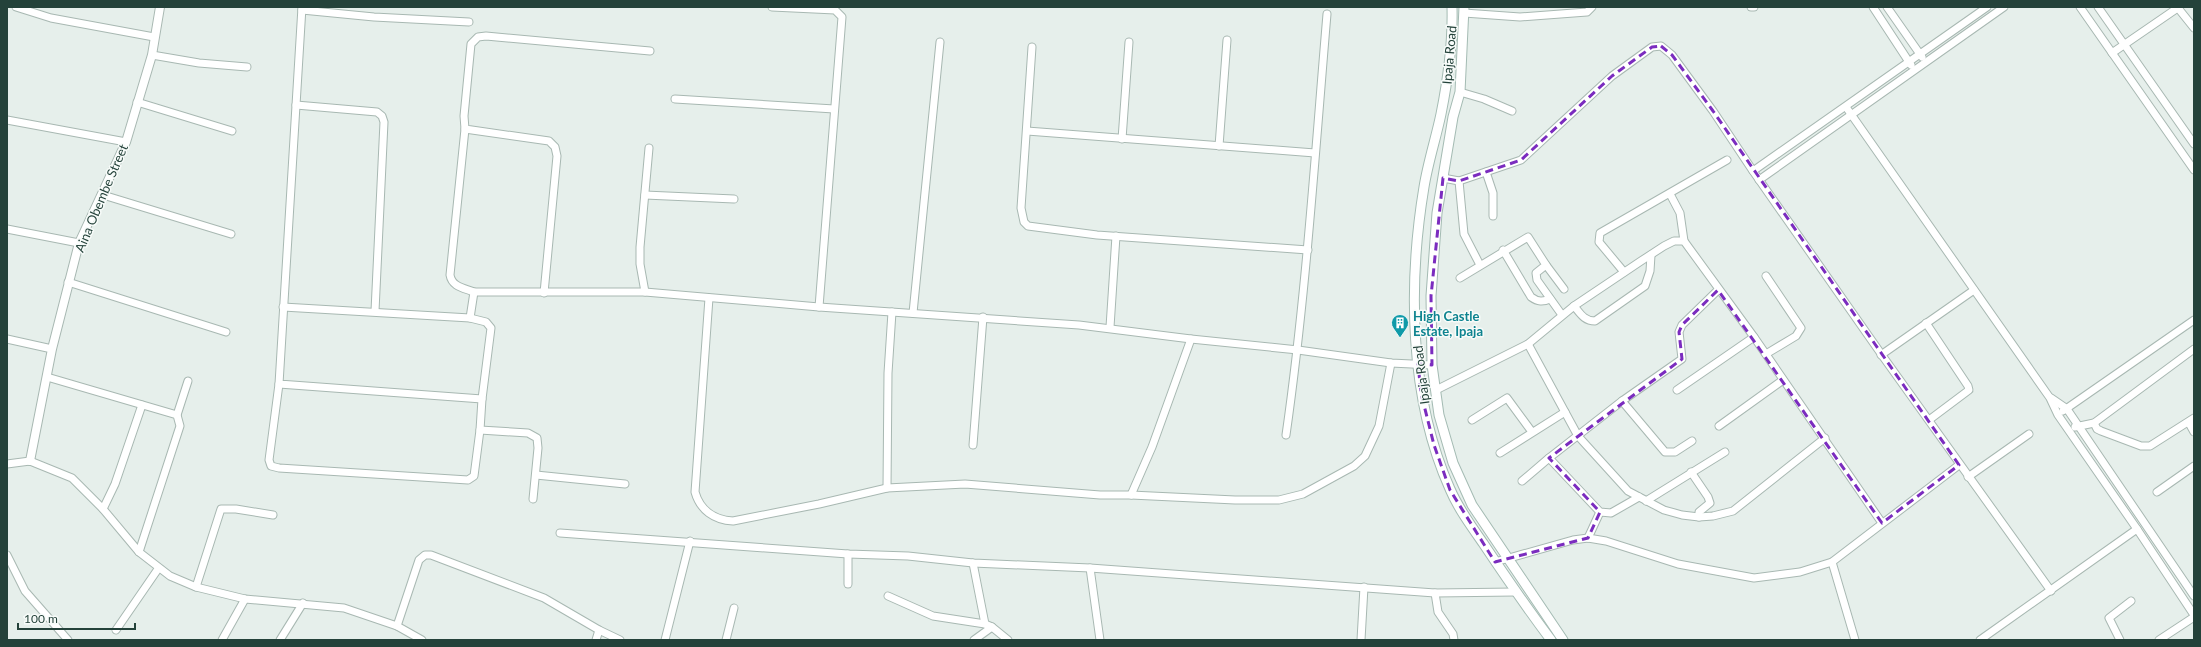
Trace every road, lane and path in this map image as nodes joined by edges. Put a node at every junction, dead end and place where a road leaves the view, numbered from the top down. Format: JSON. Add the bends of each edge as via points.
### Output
{"nodes":[{"id":1,"x":16,"y":7,"type":"edge"},
{"id":2,"x":160,"y":7,"type":"edge"},
{"id":3,"x":772,"y":7,"type":"edge"},
{"id":4,"x":1452,"y":7,"type":"edge"},
{"id":5,"x":1592,"y":7,"type":"edge"},
{"id":6,"x":1751,"y":7,"type":"edge"},
{"id":7,"x":1754,"y":7,"type":"edge"},
{"id":8,"x":1873,"y":7,"type":"edge"},
{"id":9,"x":1887,"y":7,"type":"edge"},
{"id":10,"x":1987,"y":7,"type":"edge"},
{"id":11,"x":2004,"y":7,"type":"edge"},
{"id":12,"x":2080,"y":7,"type":"edge"},
{"id":13,"x":2098,"y":7,"type":"edge"},
{"id":14,"x":2179,"y":7,"type":"edge"},
{"id":15,"x":302,"y":8,"type":"edge"},
{"id":16,"x":1464,"y":10,"type":"edge"},
{"id":17,"x":1327,"y":14,"type":"dead end"},
{"id":18,"x":469,"y":22,"type":"dead end"},
{"id":19,"x":2194,"y":28,"type":"edge"},
{"id":20,"x":154,"y":37,"type":"junction"},
{"id":21,"x":1227,"y":40,"type":"dead end"},
{"id":22,"x":940,"y":42,"type":"dead end"},
{"id":23,"x":1129,"y":42,"type":"dead end"},
{"id":24,"x":2123,"y":44,"type":"junction"},
{"id":25,"x":1032,"y":47,"type":"dead end"},
{"id":26,"x":650,"y":51,"type":"dead end"},
{"id":27,"x":2112,"y":53,"type":"junction"},
{"id":28,"x":1920,"y":54,"type":"junction"},
{"id":29,"x":152,"y":55,"type":"junction"},
{"id":30,"x":1909,"y":62,"type":"junction"},
{"id":31,"x":1926,"y":62,"type":"junction"},
{"id":32,"x":247,"y":67,"type":"dead end"},
{"id":33,"x":1915,"y":70,"type":"junction"},
{"id":34,"x":1460,"y":92,"type":"junction"},
{"id":35,"x":675,"y":99,"type":"dead end"},
{"id":36,"x":138,"y":102,"type":"junction"},
{"id":37,"x":296,"y":105,"type":"junction"},
{"id":38,"x":1846,"y":107,"type":"junction"},
{"id":39,"x":834,"y":109,"type":"junction"},
{"id":40,"x":1512,"y":111,"type":"dead end"},
{"id":41,"x":1852,"y":115,"type":"junction"},
{"id":42,"x":7,"y":120,"type":"edge"},
{"id":43,"x":465,"y":129,"type":"junction"},
{"id":44,"x":232,"y":131,"type":"dead end"},
{"id":45,"x":1027,"y":131,"type":"junction"},
{"id":46,"x":1122,"y":139,"type":"junction"},
{"id":47,"x":126,"y":142,"type":"junction"},
{"id":48,"x":2194,"y":144,"type":"edge"},
{"id":49,"x":1219,"y":146,"type":"junction"},
{"id":50,"x":649,"y":148,"type":"dead end"},
{"id":51,"x":1315,"y":153,"type":"junction"},
{"id":52,"x":1727,"y":160,"type":"dead end"},
{"id":53,"x":2194,"y":170,"type":"edge"},
{"id":54,"x":1753,"y":171,"type":"junction"},
{"id":55,"x":1486,"y":172,"type":"junction"},
{"id":56,"x":1443,"y":178,"type":"junction"},
{"id":57,"x":1759,"y":180,"type":"junction"},
{"id":58,"x":1459,"y":181,"type":"junction"},
{"id":59,"x":1670,"y":194,"type":"junction"},
{"id":60,"x":103,"y":195,"type":"junction"},
{"id":61,"x":645,"y":196,"type":"junction"},
{"id":62,"x":734,"y":199,"type":"dead end"},
{"id":63,"x":1493,"y":216,"type":"dead end"},
{"id":64,"x":7,"y":229,"type":"edge"},
{"id":65,"x":231,"y":234,"type":"dead end"},
{"id":66,"x":1116,"y":236,"type":"junction"},
{"id":67,"x":1684,"y":241,"type":"junction"},
{"id":68,"x":79,"y":243,"type":"junction"},
{"id":69,"x":1308,"y":250,"type":"junction"},
{"id":70,"x":1503,"y":250,"type":"junction"},
{"id":71,"x":1651,"y":255,"type":"junction"},
{"id":72,"x":1480,"y":265,"type":"junction"},
{"id":73,"x":1546,"y":265,"type":"junction"},
{"id":74,"x":1624,"y":272,"type":"junction"},
{"id":75,"x":1766,"y":276,"type":"dead end"},
{"id":76,"x":1460,"y":278,"type":"dead end"},
{"id":77,"x":68,"y":282,"type":"junction"},
{"id":78,"x":1564,"y":289,"type":"dead end"},
{"id":79,"x":1718,"y":290,"type":"junction"},
{"id":80,"x":1974,"y":290,"type":"junction"},
{"id":81,"x":474,"y":292,"type":"junction"},
{"id":82,"x":646,"y":292,"type":"junction"},
{"id":83,"x":544,"y":293,"type":"junction"},
{"id":84,"x":709,"y":298,"type":"junction"},
{"id":85,"x":1550,"y":299,"type":"junction"},
{"id":86,"x":1574,"y":306,"type":"junction"},
{"id":87,"x":283,"y":307,"type":"junction"},
{"id":88,"x":819,"y":307,"type":"junction"},
{"id":89,"x":376,"y":311,"type":"junction"},
{"id":90,"x":892,"y":312,"type":"junction"},
{"id":91,"x":913,"y":313,"type":"junction"},
{"id":92,"x":1562,"y":315,"type":"junction"},
{"id":93,"x":984,"y":317,"type":"junction"},
{"id":94,"x":470,"y":318,"type":"junction"},
{"id":95,"x":2194,"y":320,"type":"edge"},
{"id":96,"x":1926,"y":323,"type":"junction"},
{"id":97,"x":1110,"y":327,"type":"junction"},
{"id":98,"x":226,"y":332,"type":"dead end"},
{"id":99,"x":1754,"y":337,"type":"junction"},
{"id":100,"x":7,"y":339,"type":"edge"},
{"id":101,"x":1191,"y":339,"type":"junction"},
{"id":102,"x":1528,"y":344,"type":"junction"},
{"id":103,"x":52,"y":349,"type":"junction"},
{"id":104,"x":2194,"y":349,"type":"edge"},
{"id":105,"x":1298,"y":350,"type":"junction"},
{"id":106,"x":1766,"y":354,"type":"junction"},
{"id":107,"x":1881,"y":355,"type":"junction"},
{"id":108,"x":1391,"y":363,"type":"junction"},
{"id":109,"x":1418,"y":364,"type":"junction"},
{"id":110,"x":1432,"y":365,"type":"junction"},
{"id":111,"x":47,"y":377,"type":"junction"},
{"id":112,"x":1782,"y":380,"type":"junction"},
{"id":113,"x":188,"y":381,"type":"dead end"},
{"id":114,"x":279,"y":384,"type":"junction"},
{"id":115,"x":1436,"y":390,"type":"junction"},
{"id":116,"x":1677,"y":390,"type":"dead end"},
{"id":117,"x":2050,"y":398,"type":"junction"},
{"id":118,"x":482,"y":399,"type":"junction"},
{"id":119,"x":1622,"y":401,"type":"junction"},
{"id":120,"x":142,"y":405,"type":"junction"},
{"id":121,"x":2067,"y":409,"type":"junction"},
{"id":122,"x":1565,"y":412,"type":"junction"},
{"id":123,"x":177,"y":415,"type":"junction"},
{"id":124,"x":2058,"y":415,"type":"junction"},
{"id":125,"x":1472,"y":420,"type":"dead end"},
{"id":126,"x":1929,"y":420,"type":"junction"},
{"id":127,"x":2191,"y":420,"type":"edge"},
{"id":128,"x":2094,"y":423,"type":"junction"},
{"id":129,"x":1719,"y":426,"type":"dead end"},
{"id":130,"x":2078,"y":426,"type":"junction"},
{"id":131,"x":480,"y":430,"type":"junction"},
{"id":132,"x":2070,"y":430,"type":"junction"},
{"id":133,"x":1532,"y":432,"type":"junction"},
{"id":134,"x":2194,"y":432,"type":"edge"},
{"id":135,"x":2029,"y":434,"type":"dead end"},
{"id":136,"x":1286,"y":435,"type":"dead end"},
{"id":137,"x":1578,"y":436,"type":"junction"},
{"id":138,"x":1825,"y":438,"type":"junction"},
{"id":139,"x":1692,"y":441,"type":"dead end"},
{"id":140,"x":974,"y":445,"type":"dead end"},
{"id":141,"x":1725,"y":452,"type":"dead end"},
{"id":142,"x":1500,"y":453,"type":"dead end"},
{"id":143,"x":1549,"y":458,"type":"junction"},
{"id":144,"x":30,"y":461,"type":"junction"},
{"id":145,"x":7,"y":464,"type":"edge"},
{"id":146,"x":1959,"y":465,"type":"junction"},
{"id":147,"x":2194,"y":466,"type":"edge"},
{"id":148,"x":1691,"y":472,"type":"junction"},
{"id":149,"x":536,"y":475,"type":"junction"},
{"id":150,"x":1968,"y":477,"type":"junction"},
{"id":151,"x":1522,"y":481,"type":"dead end"},
{"id":152,"x":625,"y":484,"type":"dead end"},
{"id":153,"x":887,"y":488,"type":"junction"},
{"id":154,"x":2157,"y":492,"type":"dead end"},
{"id":155,"x":1131,"y":495,"type":"junction"},
{"id":156,"x":1639,"y":497,"type":"junction"},
{"id":157,"x":533,"y":499,"type":"dead end"},
{"id":158,"x":1646,"y":501,"type":"junction"},
{"id":159,"x":103,"y":508,"type":"junction"},
{"id":160,"x":1600,"y":512,"type":"junction"},
{"id":161,"x":273,"y":515,"type":"dead end"},
{"id":162,"x":1699,"y":517,"type":"junction"},
{"id":163,"x":1882,"y":523,"type":"junction"},
{"id":164,"x":2137,"y":529,"type":"junction"},
{"id":165,"x":560,"y":533,"type":"dead end"},
{"id":166,"x":1588,"y":538,"type":"junction"},
{"id":167,"x":690,"y":541,"type":"junction"},
{"id":168,"x":139,"y":552,"type":"junction"},
{"id":169,"x":848,"y":554,"type":"junction"},
{"id":170,"x":7,"y":555,"type":"edge"},
{"id":171,"x":1506,"y":557,"type":"junction"},
{"id":172,"x":1495,"y":562,"type":"junction"},
{"id":173,"x":1832,"y":562,"type":"junction"},
{"id":174,"x":973,"y":563,"type":"junction"},
{"id":175,"x":158,"y":568,"type":"junction"},
{"id":176,"x":1090,"y":568,"type":"junction"},
{"id":177,"x":848,"y":584,"type":"dead end"},
{"id":178,"x":196,"y":587,"type":"junction"},
{"id":179,"x":1364,"y":587,"type":"junction"},
{"id":180,"x":1515,"y":592,"type":"junction"},
{"id":181,"x":2050,"y":592,"type":"junction"},
{"id":182,"x":1435,"y":593,"type":"junction"},
{"id":183,"x":888,"y":596,"type":"dead end"},
{"id":184,"x":2194,"y":596,"type":"edge"},
{"id":185,"x":245,"y":599,"type":"junction"},
{"id":186,"x":2131,"y":601,"type":"dead end"},
{"id":187,"x":303,"y":603,"type":"junction"},
{"id":188,"x":734,"y":608,"type":"dead end"},
{"id":189,"x":2194,"y":616,"type":"edge"},
{"id":190,"x":989,"y":625,"type":"junction"},
{"id":191,"x":396,"y":626,"type":"junction"},
{"id":192,"x":116,"y":630,"type":"dead end"},
{"id":193,"x":599,"y":630,"type":"junction"},
{"id":194,"x":68,"y":640,"type":"edge"},
{"id":195,"x":222,"y":640,"type":"edge"},
{"id":196,"x":280,"y":640,"type":"edge"},
{"id":197,"x":422,"y":640,"type":"edge"},
{"id":198,"x":596,"y":640,"type":"edge"},
{"id":199,"x":620,"y":640,"type":"edge"},
{"id":200,"x":665,"y":640,"type":"edge"},
{"id":201,"x":726,"y":640,"type":"edge"},
{"id":202,"x":974,"y":640,"type":"edge"},
{"id":203,"x":1008,"y":640,"type":"edge"},
{"id":204,"x":1100,"y":640,"type":"edge"},
{"id":205,"x":1361,"y":640,"type":"edge"},
{"id":206,"x":1454,"y":640,"type":"edge"},
{"id":207,"x":1551,"y":640,"type":"edge"},
{"id":208,"x":1563,"y":640,"type":"edge"},
{"id":209,"x":1855,"y":640,"type":"edge"},
{"id":210,"x":1980,"y":640,"type":"edge"},
{"id":211,"x":2120,"y":640,"type":"edge"},
{"id":212,"x":2159,"y":640,"type":"edge"}],
"edges":[{"from":1,"to":20,"type":"street","via":[[51,18]]},
{"from":2,"to":20,"type":"street","name":"Aina Obembe Street"},
{"from":3,"to":39,"type":"street","via":[[840,12],[842,24]]},
{"from":4,"to":109,"type":"main road","name":"Ipaja Road","via":[[1449,69],[1424,186],[1419,224],[1415,296]]},
{"from":5,"to":16,"type":"street","via":[[1587,12],[1520,17]]},
{"from":6,"to":7,"type":"street"},
{"from":8,"to":30,"type":"street"},
{"from":9,"to":28,"type":"street"},
{"from":10,"to":28,"type":"street"},
{"from":11,"to":31,"type":"street"},
{"from":12,"to":27,"type":"street"},
{"from":13,"to":24,"type":"street"},
{"from":14,"to":19,"type":"street"},
{"from":14,"to":24,"type":"street"},
{"from":15,"to":18,"type":"street","via":[[374,17]]},
{"from":15,"to":37,"type":"street"},
{"from":16,"to":34,"type":"main road","name":"Ipaja Road"},
{"from":17,"to":51,"type":"street"},
{"from":20,"to":29,"type":"street","name":"Aina Obembe Street"},
{"from":21,"to":49,"type":"street"},
{"from":22,"to":91,"type":"street"},
{"from":23,"to":46,"type":"street"},
{"from":24,"to":27,"type":"street"},
{"from":24,"to":48,"type":"street"},
{"from":25,"to":45,"type":"street"},
{"from":26,"to":43,"type":"street","via":[[478,37],[471,44]]},
{"from":27,"to":53,"type":"street"},
{"from":28,"to":30,"type":"street"},
{"from":28,"to":31,"type":"street"},
{"from":29,"to":32,"type":"street","via":[[199,63]]},
{"from":29,"to":36,"type":"street","name":"Aina Obembe Street"},
{"from":30,"to":33,"type":"street"},
{"from":30,"to":38,"type":"street"},
{"from":31,"to":33,"type":"street"},
{"from":33,"to":41,"type":"street"},
{"from":34,"to":40,"type":"street"},
{"from":34,"to":56,"type":"main road","name":"Ipaja Road","via":[[1453,117]]},
{"from":35,"to":39,"type":"street"},
{"from":36,"to":44,"type":"street"},
{"from":36,"to":47,"type":"street","name":"Aina Obembe Street"},
{"from":37,"to":87,"type":"street"},
{"from":37,"to":89,"type":"street","via":[[377,112],[382,116],[384,122]]},
{"from":38,"to":41,"type":"street"},
{"from":38,"to":54,"type":"street"},
{"from":39,"to":88,"type":"street"},
{"from":41,"to":57,"type":"street"},
{"from":41,"to":80,"type":"street"},
{"from":42,"to":47,"type":"street"},
{"from":43,"to":81,"type":"street","via":[[450,275],[456,286]]},
{"from":43,"to":83,"type":"street","via":[[549,141],[555,147],[557,156]]},
{"from":45,"to":46,"type":"street"},
{"from":45,"to":66,"type":"street","via":[[1020,208],[1026,224],[1040,229]]},
{"from":46,"to":49,"type":"street"},
{"from":47,"to":60,"type":"street","name":"Aina Obembe Street"},
{"from":49,"to":51,"type":"street"},
{"from":50,"to":61,"type":"street"},
{"from":51,"to":69,"type":"street"},
{"from":52,"to":59,"type":"street"},
{"from":54,"to":55,"type":"street","via":[[1682,68],[1672,55],[1658,45],[1612,76],[1522,160]]},
{"from":54,"to":57,"type":"street"},
{"from":55,"to":58,"type":"street"},
{"from":55,"to":63,"type":"street","via":[[1493,193]]},
{"from":56,"to":58,"type":"street"},
{"from":56,"to":110,"type":"main road","name":"Ipaja Road","via":[[1435,228],[1431,296]]},
{"from":57,"to":107,"type":"street"},
{"from":58,"to":72,"type":"street","via":[[1464,234]]},
{"from":59,"to":67,"type":"street","via":[[1680,213]]},
{"from":59,"to":74,"type":"street","via":[[1600,233],[1599,242]]},
{"from":60,"to":65,"type":"street"},
{"from":60,"to":68,"type":"street","name":"Aina Obembe Street"},
{"from":61,"to":62,"type":"street"},
{"from":61,"to":82,"type":"street","via":[[640,258]]},
{"from":64,"to":68,"type":"street"},
{"from":66,"to":69,"type":"street"},
{"from":66,"to":97,"type":"street"},
{"from":67,"to":71,"type":"street","via":[[1664,246]]},
{"from":67,"to":79,"type":"street"},
{"from":68,"to":77,"type":"street","name":"Aina Obembe Street"},
{"from":69,"to":105,"type":"street"},
{"from":70,"to":72,"type":"street"},
{"from":70,"to":73,"type":"street","via":[[1528,237]]},
{"from":70,"to":85,"type":"street","via":[[1531,297],[1544,302]]},
{"from":71,"to":74,"type":"street"},
{"from":71,"to":86,"type":"street","via":[[1650,271],[1645,286],[1595,321],[1582,317]]},
{"from":72,"to":76,"type":"street"},
{"from":73,"to":78,"type":"street"},
{"from":73,"to":85,"type":"street","via":[[1536,273],[1536,277]]},
{"from":74,"to":86,"type":"street"},
{"from":75,"to":106,"type":"street","via":[[1801,328],[1796,336]]},
{"from":77,"to":98,"type":"street"},
{"from":77,"to":103,"type":"street","name":"Aina Obembe Street"},
{"from":79,"to":99,"type":"street"},
{"from":79,"to":119,"type":"street","via":[[1682,325],[1679,332],[1682,359]]},
{"from":80,"to":96,"type":"street"},
{"from":80,"to":117,"type":"street"},
{"from":81,"to":83,"type":"street"},
{"from":81,"to":94,"type":"street"},
{"from":82,"to":83,"type":"street"},
{"from":82,"to":84,"type":"street"},
{"from":84,"to":88,"type":"street"},
{"from":84,"to":153,"type":"street","via":[[695,492],[703,508],[722,520],[732,521]]},
{"from":85,"to":92,"type":"street"},
{"from":86,"to":92,"type":"street"},
{"from":87,"to":89,"type":"street"},
{"from":87,"to":114,"type":"street"},
{"from":88,"to":90,"type":"street"},
{"from":89,"to":94,"type":"street"},
{"from":90,"to":91,"type":"street"},
{"from":90,"to":153,"type":"street","via":[[888,373]]},
{"from":91,"to":93,"type":"street"},
{"from":92,"to":102,"type":"street"},
{"from":93,"to":97,"type":"street"},
{"from":93,"to":140,"type":"street"},
{"from":94,"to":118,"type":"street","via":[[486,322],[491,328]]},
{"from":95,"to":121,"type":"street"},
{"from":96,"to":107,"type":"street"},
{"from":96,"to":126,"type":"street","via":[[1969,390]]},
{"from":97,"to":101,"type":"street"},
{"from":99,"to":106,"type":"street"},
{"from":99,"to":116,"type":"street"},
{"from":100,"to":103,"type":"street"},
{"from":101,"to":105,"type":"street"},
{"from":101,"to":155,"type":"street","via":[[1152,446]]},
{"from":102,"to":115,"type":"street"},
{"from":102,"to":122,"type":"street"},
{"from":103,"to":111,"type":"street","name":"Aina Obembe Street"},
{"from":104,"to":128,"type":"street"},
{"from":105,"to":108,"type":"street"},
{"from":105,"to":136,"type":"street"},
{"from":106,"to":112,"type":"street"},
{"from":107,"to":126,"type":"street"},
{"from":108,"to":109,"type":"street"},
{"from":108,"to":155,"type":"street","via":[[1379,426],[1365,456],[1323,485],[1303,494],[1279,500]]},
{"from":109,"to":110,"type":"street"},
{"from":109,"to":172,"type":"main road","name":"Ipaja Road","via":[[1426,417],[1441,468],[1460,508]]},
{"from":110,"to":115,"type":"main road","name":"Ipaja Road"},
{"from":111,"to":120,"type":"street"},
{"from":111,"to":144,"type":"street","name":"Aina Obembe Street"},
{"from":112,"to":129,"type":"street"},
{"from":112,"to":138,"type":"street"},
{"from":113,"to":123,"type":"street"},
{"from":114,"to":118,"type":"street"},
{"from":114,"to":131,"type":"street","via":[[269,460],[271,466],[468,480],[474,476]]},
{"from":115,"to":171,"type":"main road","name":"Ipaja Road","via":[[1446,442],[1462,486]]},
{"from":117,"to":121,"type":"street"},
{"from":117,"to":124,"type":"street"},
{"from":118,"to":131,"type":"street"},
{"from":119,"to":137,"type":"street"},
{"from":119,"to":139,"type":"street","via":[[1665,452],[1675,452]]},
{"from":120,"to":123,"type":"street"},
{"from":120,"to":159,"type":"street","via":[[115,484]]},
{"from":121,"to":124,"type":"street"},
{"from":121,"to":130,"type":"street"},
{"from":122,"to":133,"type":"street"},
{"from":122,"to":137,"type":"street"},
{"from":123,"to":168,"type":"street","via":[[180,426]]},
{"from":124,"to":132,"type":"street"},
{"from":125,"to":133,"type":"street","via":[[1507,398]]},
{"from":126,"to":146,"type":"street"},
{"from":127,"to":128,"type":"street","via":[[2150,446],[2141,446],[2100,431]]},
{"from":127,"to":134,"type":"street"},
{"from":128,"to":130,"type":"street"},
{"from":130,"to":132,"type":"street"},
{"from":130,"to":184,"type":"street"},
{"from":131,"to":149,"type":"street","via":[[534,435],[538,441]]},
{"from":132,"to":164,"type":"street"},
{"from":133,"to":142,"type":"street"},
{"from":135,"to":150,"type":"street"},
{"from":137,"to":143,"type":"street"},
{"from":137,"to":156,"type":"street","via":[[1628,491]]},
{"from":138,"to":162,"type":"street","via":[[1733,511]]},
{"from":138,"to":163,"type":"street"},
{"from":141,"to":148,"type":"street"},
{"from":143,"to":151,"type":"street"},
{"from":143,"to":160,"type":"street"},
{"from":144,"to":145,"type":"street"},
{"from":144,"to":159,"type":"street","via":[[72,478]]},
{"from":146,"to":150,"type":"street"},
{"from":146,"to":163,"type":"street"},
{"from":147,"to":154,"type":"street"},
{"from":148,"to":158,"type":"street"},
{"from":148,"to":162,"type":"street","via":[[1710,503],[1699,512]]},
{"from":149,"to":152,"type":"street"},
{"from":149,"to":157,"type":"street"},
{"from":150,"to":181,"type":"street"},
{"from":153,"to":155,"type":"street","via":[[965,484],[1100,495]]},
{"from":156,"to":158,"type":"street"},
{"from":156,"to":160,"type":"street","via":[[1611,513]]},
{"from":158,"to":162,"type":"street","via":[[1682,515]]},
{"from":159,"to":168,"type":"street"},
{"from":160,"to":166,"type":"street"},
{"from":161,"to":178,"type":"street","via":[[221,509]]},
{"from":163,"to":173,"type":"street"},
{"from":164,"to":181,"type":"street"},
{"from":164,"to":189,"type":"street"},
{"from":165,"to":167,"type":"street"},
{"from":166,"to":171,"type":"street"},
{"from":166,"to":173,"type":"street","via":[[1606,541],[1678,564],[1754,578],[1800,572]]},
{"from":167,"to":169,"type":"street"},
{"from":167,"to":200,"type":"street"},
{"from":168,"to":175,"type":"street"},
{"from":169,"to":174,"type":"street","via":[[908,556]]},
{"from":169,"to":177,"type":"street"},
{"from":170,"to":194,"type":"street","via":[[26,592]]},
{"from":171,"to":172,"type":"street"},
{"from":171,"to":208,"type":"main road","name":"Ipaja Road"},
{"from":172,"to":180,"type":"main road","name":"Ipaja Road"},
{"from":173,"to":209,"type":"street"},
{"from":174,"to":176,"type":"street"},
{"from":174,"to":190,"type":"street"},
{"from":175,"to":178,"type":"street"},
{"from":175,"to":192,"type":"street"},
{"from":176,"to":179,"type":"street"},
{"from":176,"to":204,"type":"street"},
{"from":178,"to":185,"type":"street"},
{"from":179,"to":182,"type":"street"},
{"from":179,"to":205,"type":"street"},
{"from":180,"to":182,"type":"street"},
{"from":180,"to":207,"type":"main road","name":"Ipaja Road"},
{"from":181,"to":210,"type":"street"},
{"from":182,"to":206,"type":"street","via":[[1438,612],[1453,634]]},
{"from":183,"to":190,"type":"street","via":[[933,616]]},
{"from":185,"to":187,"type":"street"},
{"from":185,"to":195,"type":"street"},
{"from":186,"to":211,"type":"street","via":[[2109,618]]},
{"from":187,"to":191,"type":"street","via":[[344,608]]},
{"from":187,"to":196,"type":"street"},
{"from":188,"to":201,"type":"street"},
{"from":189,"to":212,"type":"street"},
{"from":190,"to":202,"type":"street"},
{"from":190,"to":203,"type":"street"},
{"from":191,"to":193,"type":"street","via":[[419,560],[425,555],[432,555],[544,598]]},
{"from":191,"to":197,"type":"street"},
{"from":193,"to":198,"type":"street"},
{"from":193,"to":199,"type":"street"}]}
